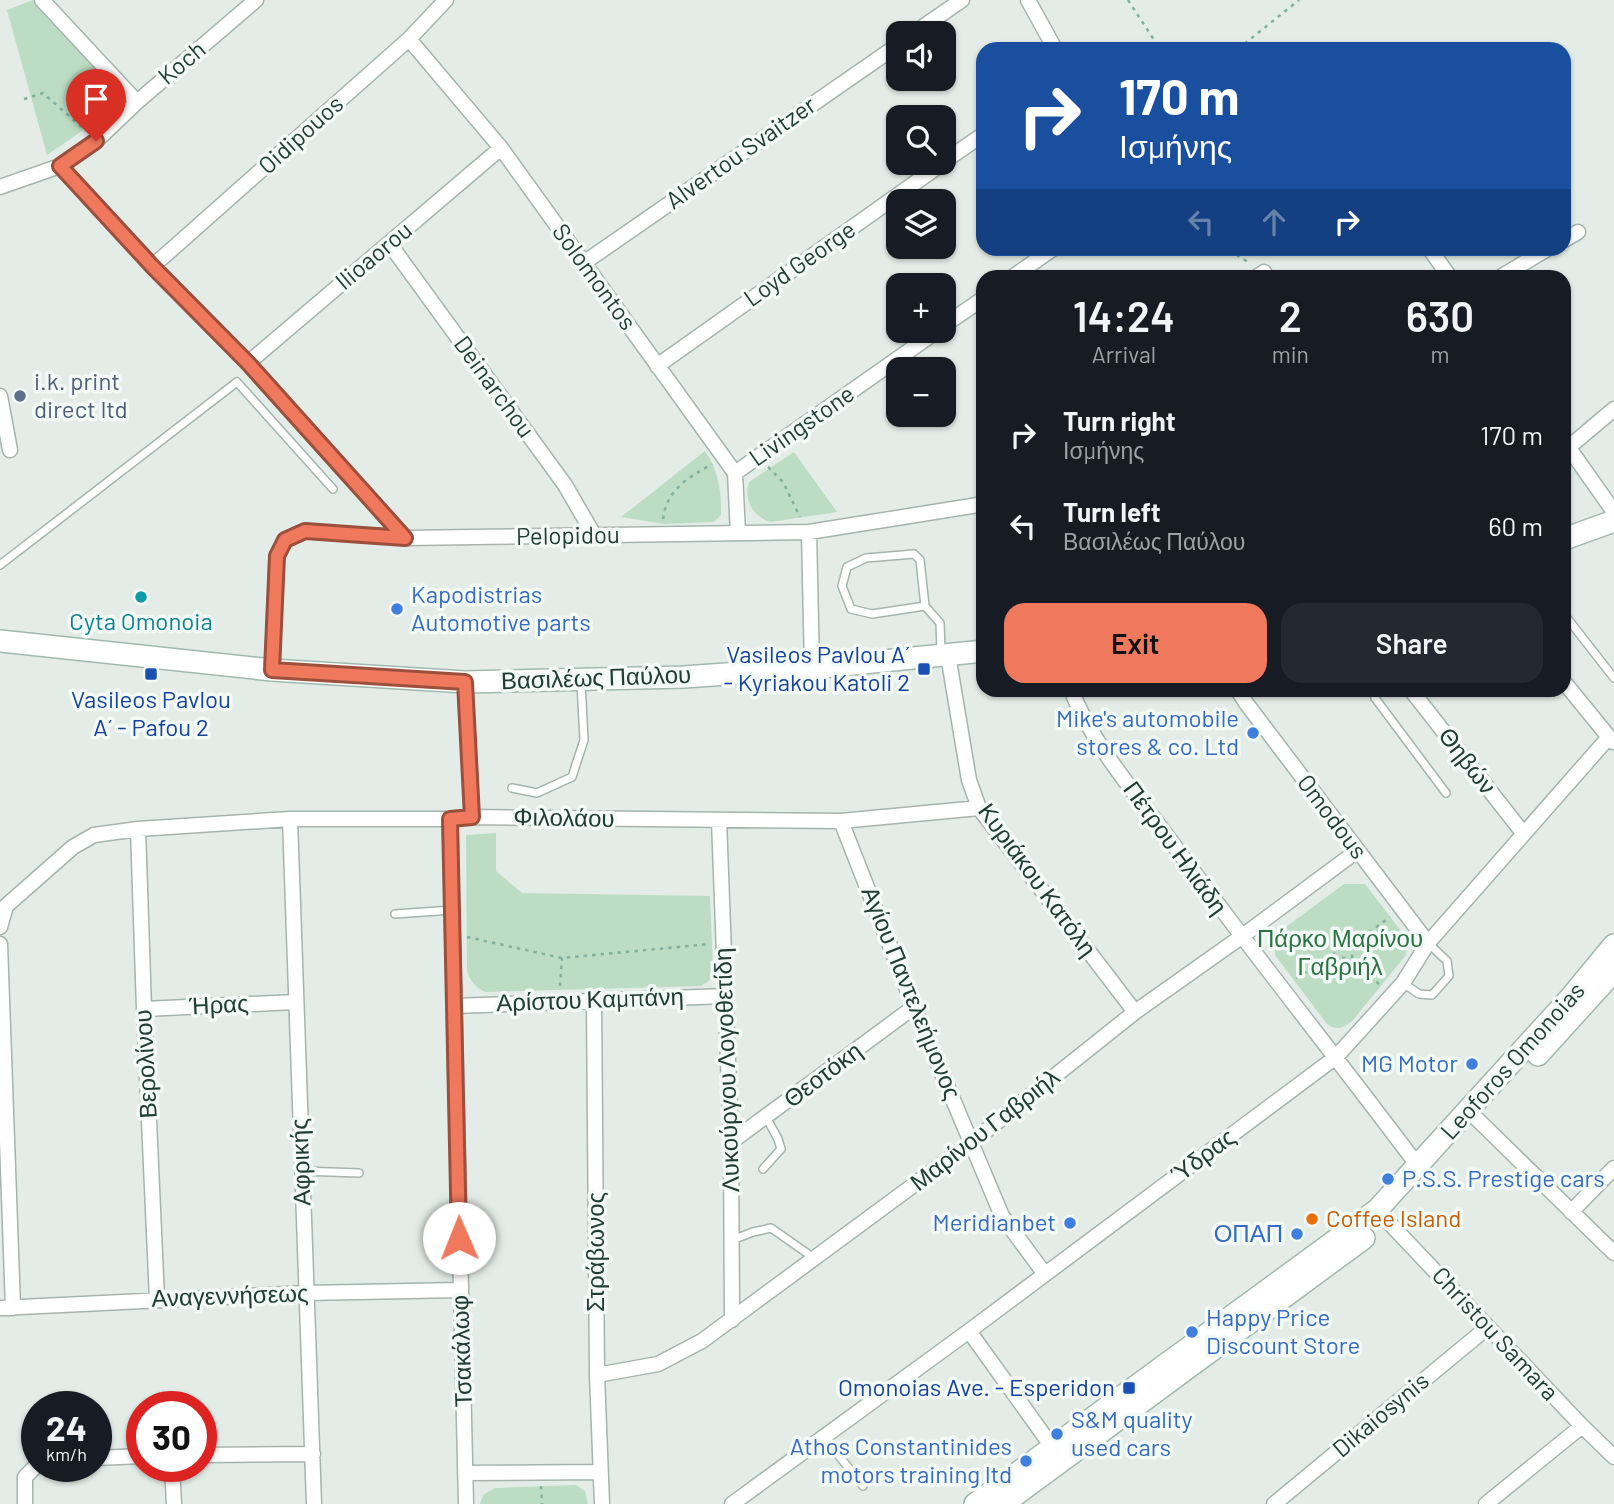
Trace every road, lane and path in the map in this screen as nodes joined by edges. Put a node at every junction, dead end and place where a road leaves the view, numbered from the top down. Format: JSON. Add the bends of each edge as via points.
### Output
{"nodes":[{"id":1,"x":42,"y":0,"type":"edge"},
{"id":2,"x":256,"y":0,"type":"edge"},
{"id":3,"x":446,"y":0,"type":"edge"},
{"id":4,"x":962,"y":0,"type":"edge"},
{"id":5,"x":1028,"y":0,"type":"edge"},
{"id":6,"x":1128,"y":0,"type":"edge"},
{"id":7,"x":1299,"y":0,"type":"edge"},
{"id":8,"x":931,"y":21,"type":"edge"},
{"id":9,"x":409,"y":39,"type":"junction"},
{"id":10,"x":1051,"y":42,"type":"edge"},
{"id":11,"x":1155,"y":42,"type":"edge"},
{"id":12,"x":1247,"y":42,"type":"edge"},
{"id":13,"x":886,"y":53,"type":"edge"},
{"id":14,"x":24,"y":99,"type":"dead end"},
{"id":15,"x":137,"y":102,"type":"junction"},
{"id":16,"x":976,"y":140,"type":"edge"},
{"id":17,"x":96,"y":141,"type":"junction"},
{"id":18,"x":501,"y":148,"type":"junction"},
{"id":19,"x":956,"y":154,"type":"edge"},
{"id":20,"x":60,"y":166,"type":"junction"},
{"id":21,"x":926,"y":175,"type":"edge"},
{"id":22,"x":0,"y":187,"type":"edge"},
{"id":23,"x":1578,"y":232,"type":"dead end"},
{"id":24,"x":1571,"y":236,"type":"edge"},
{"id":25,"x":389,"y":243,"type":"junction"},
{"id":26,"x":1043,"y":256,"type":"edge"},
{"id":27,"x":1238,"y":256,"type":"edge"},
{"id":28,"x":1536,"y":256,"type":"edge"},
{"id":29,"x":584,"y":262,"type":"junction"},
{"id":30,"x":153,"y":267,"type":"junction"},
{"id":31,"x":1023,"y":270,"type":"edge"},
{"id":32,"x":1256,"y":270,"type":"edge"},
{"id":33,"x":1512,"y":270,"type":"edge"},
{"id":34,"x":976,"y":303,"type":"edge"},
{"id":35,"x":956,"y":317,"type":"edge"},
{"id":36,"x":920,"y":343,"type":"edge"},
{"id":37,"x":248,"y":363,"type":"junction"},
{"id":38,"x":657,"y":366,"type":"junction"},
{"id":39,"x":0,"y":396,"type":"edge"},
{"id":40,"x":1614,"y":409,"type":"edge"},
{"id":41,"x":1571,"y":441,"type":"edge"},
{"id":42,"x":10,"y":450,"type":"dead end"},
{"id":43,"x":1571,"y":450,"type":"edge"},
{"id":44,"x":723,"y":456,"type":"junction"},
{"id":45,"x":757,"y":457,"type":"junction"},
{"id":46,"x":735,"y":472,"type":"junction"},
{"id":47,"x":333,"y":489,"type":"dead end"},
{"id":48,"x":976,"y":505,"type":"edge"},
{"id":49,"x":1614,"y":512,"type":"edge"},
{"id":50,"x":1614,"y":521,"type":"edge"},
{"id":51,"x":809,"y":532,"type":"junction"},
{"id":52,"x":738,"y":533,"type":"junction"},
{"id":53,"x":662,"y":534,"type":"junction"},
{"id":54,"x":594,"y":535,"type":"junction"},
{"id":55,"x":1571,"y":536,"type":"edge"},
{"id":56,"x":405,"y":538,"type":"junction"},
{"id":57,"x":0,"y":565,"type":"edge"},
{"id":58,"x":925,"y":606,"type":"junction"},
{"id":59,"x":1571,"y":623,"type":"edge"},
{"id":60,"x":0,"y":641,"type":"edge"},
{"id":61,"x":976,"y":652,"type":"edge"},
{"id":62,"x":944,"y":655,"type":"junction"},
{"id":63,"x":812,"y":668,"type":"junction"},
{"id":64,"x":272,"y":670,"type":"junction"},
{"id":65,"x":1614,"y":678,"type":"edge"},
{"id":66,"x":581,"y":679,"type":"junction"},
{"id":67,"x":465,"y":682,"type":"junction"},
{"id":68,"x":1571,"y":691,"type":"edge"},
{"id":69,"x":1074,"y":697,"type":"edge"},
{"id":70,"x":1243,"y":697,"type":"edge"},
{"id":71,"x":1375,"y":697,"type":"edge"},
{"id":72,"x":1416,"y":697,"type":"edge"},
{"id":73,"x":1611,"y":740,"type":"edge"},
{"id":74,"x":512,"y":788,"type":"dead end"},
{"id":75,"x":1446,"y":793,"type":"dead end"},
{"id":76,"x":979,"y":807,"type":"junction"},
{"id":77,"x":472,"y":817,"type":"junction"},
{"id":78,"x":290,"y":819,"type":"junction"},
{"id":79,"x":450,"y":819,"type":"junction"},
{"id":80,"x":719,"y":820,"type":"junction"},
{"id":81,"x":841,"y":821,"type":"junction"},
{"id":82,"x":138,"y":829,"type":"junction"},
{"id":83,"x":1522,"y":833,"type":"junction"},
{"id":84,"x":1357,"y":851,"type":"junction"},
{"id":85,"x":1401,"y":909,"type":"junction"},
{"id":86,"x":452,"y":910,"type":"junction"},
{"id":87,"x":395,"y":914,"type":"dead end"},
{"id":88,"x":0,"y":927,"type":"edge"},
{"id":89,"x":453,"y":929,"type":"junction"},
{"id":90,"x":1241,"y":937,"type":"junction"},
{"id":91,"x":723,"y":943,"type":"junction"},
{"id":92,"x":1428,"y":943,"type":"junction"},
{"id":93,"x":0,"y":944,"type":"edge"},
{"id":94,"x":1353,"y":944,"type":"junction"},
{"id":95,"x":1614,"y":945,"type":"edge"},
{"id":96,"x":1334,"y":956,"type":"junction"},
{"id":97,"x":562,"y":958,"type":"junction"},
{"id":98,"x":1352,"y":960,"type":"junction"},
{"id":99,"x":1614,"y":971,"type":"edge"},
{"id":100,"x":1403,"y":982,"type":"junction"},
{"id":101,"x":1282,"y":989,"type":"junction"},
{"id":102,"x":726,"y":996,"type":"junction"},
{"id":103,"x":1391,"y":996,"type":"junction"},
{"id":104,"x":559,"y":1000,"type":"junction"},
{"id":105,"x":594,"y":1000,"type":"junction"},
{"id":106,"x":295,"y":1002,"type":"junction"},
{"id":107,"x":454,"y":1006,"type":"junction"},
{"id":108,"x":915,"y":1007,"type":"junction"},
{"id":109,"x":144,"y":1009,"type":"junction"},
{"id":110,"x":1135,"y":1012,"type":"junction"},
{"id":111,"x":1336,"y":1057,"type":"junction"},
{"id":112,"x":3,"y":1110,"type":"edge"},
{"id":113,"x":766,"y":1117,"type":"junction"},
{"id":114,"x":1478,"y":1119,"type":"junction"},
{"id":115,"x":732,"y":1142,"type":"junction"},
{"id":116,"x":972,"y":1142,"type":"junction"},
{"id":117,"x":1418,"y":1166,"type":"junction"},
{"id":118,"x":1614,"y":1168,"type":"edge"},
{"id":119,"x":763,"y":1169,"type":"dead end"},
{"id":120,"x":302,"y":1171,"type":"junction"},
{"id":121,"x":359,"y":1173,"type":"dead end"},
{"id":122,"x":1571,"y":1212,"type":"junction"},
{"id":123,"x":1382,"y":1215,"type":"junction"},
{"id":124,"x":732,"y":1240,"type":"junction"},
{"id":125,"x":1614,"y":1253,"type":"edge"},
{"id":126,"x":814,"y":1259,"type":"junction"},
{"id":127,"x":1044,"y":1273,"type":"junction"},
{"id":128,"x":460,"y":1290,"type":"junction"},
{"id":129,"x":306,"y":1293,"type":"junction"},
{"id":130,"x":157,"y":1299,"type":"junction"},
{"id":131,"x":6,"y":1308,"type":"edge"},
{"id":132,"x":732,"y":1320,"type":"junction"},
{"id":133,"x":1488,"y":1327,"type":"junction"},
{"id":134,"x":969,"y":1331,"type":"junction"},
{"id":135,"x":597,"y":1375,"type":"junction"},
{"id":136,"x":1582,"y":1426,"type":"junction"},
{"id":137,"x":824,"y":1437,"type":"junction"},
{"id":138,"x":1053,"y":1448,"type":"junction"},
{"id":139,"x":313,"y":1454,"type":"junction"},
{"id":140,"x":217,"y":1455,"type":"edge"},
{"id":141,"x":1614,"y":1457,"type":"edge"},
{"id":142,"x":600,"y":1472,"type":"junction"},
{"id":143,"x":465,"y":1473,"type":"junction"},
{"id":144,"x":25,"y":1482,"type":"edge"},
{"id":145,"x":173,"y":1482,"type":"edge"},
{"id":146,"x":863,"y":1486,"type":"dead end"},
{"id":147,"x":25,"y":1504,"type":"edge"},
{"id":148,"x":174,"y":1504,"type":"edge"},
{"id":149,"x":314,"y":1504,"type":"edge"},
{"id":150,"x":466,"y":1504,"type":"edge"},
{"id":151,"x":602,"y":1504,"type":"edge"},
{"id":152,"x":732,"y":1504,"type":"edge"},
{"id":153,"x":975,"y":1504,"type":"edge"},
{"id":154,"x":1003,"y":1504,"type":"edge"},
{"id":155,"x":1274,"y":1504,"type":"edge"},
{"id":156,"x":1486,"y":1504,"type":"edge"}],
"edges":[{"from":1,"to":15,"type":"street"},
{"from":2,"to":15,"type":"street","name":"Koch"},
{"from":3,"to":9,"type":"street","name":"Oidipouos"},
{"from":4,"to":8,"type":"street"},
{"from":5,"to":10,"type":"street"},
{"from":6,"to":11,"type":"path"},
{"from":7,"to":12,"type":"path"},
{"from":9,"to":18,"type":"street","name":"Solomontos"},
{"from":9,"to":30,"type":"street","name":"Oidipouos"},
{"from":13,"to":29,"type":"street","name":"Alvertou Svaitzer"},
{"from":14,"to":17,"type":"path","via":[[43,93]]},
{"from":15,"to":17,"type":"street","name":"Koch"},
{"from":16,"to":19,"type":"street","name":"Loyd George"},
{"from":17,"to":20,"type":"street","name":"Koch"},
{"from":18,"to":25,"type":"street","name":"Ilioaorou"},
{"from":18,"to":29,"type":"street","name":"Solomontos"},
{"from":20,"to":22,"type":"street","name":"Koch"},
{"from":20,"to":30,"type":"street"},
{"from":21,"to":38,"type":"street","name":"Loyd George"},
{"from":23,"to":24,"type":"street"},
{"from":25,"to":37,"type":"street","name":"Ilioaorou"},
{"from":25,"to":54,"type":"street","name":"Deinarchou","via":[[565,485]]},
{"from":26,"to":31,"type":"street"},
{"from":27,"to":32,"type":"path"},
{"from":28,"to":33,"type":"street"},
{"from":29,"to":38,"type":"street","name":"Solomontos"},
{"from":30,"to":37,"type":"street"},
{"from":34,"to":35,"type":"street"},
{"from":36,"to":45,"type":"street","name":"Livingstone"},
{"from":37,"to":56,"type":"street"},
{"from":38,"to":44,"type":"street","name":"Solomontos"},
{"from":39,"to":42,"type":"street"},
{"from":40,"to":41,"type":"street"},
{"from":43,"to":49,"type":"street"},
{"from":44,"to":46,"type":"street","name":"Solomontos"},
{"from":44,"to":53,"type":"path","via":[[678,485],[666,506]]},
{"from":45,"to":46,"type":"street","name":"Livingstone"},
{"from":45,"to":51,"type":"path","via":[[783,482]]},
{"from":46,"to":52,"type":"street"},
{"from":47,"to":57,"type":"lane","via":[[237,382]]},
{"from":48,"to":51,"type":"street","name":"Pelopidou"},
{"from":50,"to":55,"type":"main road"},
{"from":51,"to":52,"type":"street","name":"Pelopidou"},
{"from":51,"to":63,"type":"street"},
{"from":52,"to":53,"type":"street","name":"Pelopidou"},
{"from":53,"to":54,"type":"street","name":"Pelopidou"},
{"from":54,"to":56,"type":"street","name":"Pelopidou"},
{"from":56,"to":64,"type":"street","name":"Pelopidou","via":[[305,531],[285,540],[277,556]]},
{"from":58,"to":58,"type":"lane","via":[[872,614],[851,609],[842,586],[847,567],[866,558],[914,554],[920,560]]},
{"from":58,"to":62,"type":"lane","via":[[940,623]]},
{"from":59,"to":65,"type":"lane"},
{"from":60,"to":64,"type":"main road","name":"Βασιλέως Παύλου"},
{"from":61,"to":62,"type":"main road","name":"Βασιλέως Παύλου"},
{"from":62,"to":63,"type":"main road","name":"Βασιλέως Παύλου"},
{"from":62,"to":76,"type":"street","name":"Κυριάκου Κατόλη"},
{"from":63,"to":66,"type":"main road","name":"Βασιλέως Παύλου"},
{"from":64,"to":67,"type":"main road","name":"Βασιλέως Παύλου"},
{"from":66,"to":67,"type":"main road","name":"Βασιλέως Παύλου"},
{"from":66,"to":74,"type":"lane","via":[[584,740],[572,777],[537,793]]},
{"from":67,"to":77,"type":"street"},
{"from":68,"to":73,"type":"street"},
{"from":69,"to":90,"type":"street","name":"Πέτρου Ηλιάδη","via":[[1091,733]]},
{"from":70,"to":84,"type":"street","name":"Omodous"},
{"from":71,"to":75,"type":"lane"},
{"from":72,"to":83,"type":"street","name":"Θηβών"},
{"from":73,"to":83,"type":"street","name":"Ύδρας"},
{"from":76,"to":81,"type":"street","name":"Φιλολάου"},
{"from":76,"to":110,"type":"street","name":"Κυριάκου Κατόλη"},
{"from":77,"to":79,"type":"street","name":"Φιλολάου"},
{"from":77,"to":80,"type":"street","name":"Φιλολάου"},
{"from":78,"to":79,"type":"street","name":"Φιλολάου"},
{"from":78,"to":82,"type":"street","name":"Φιλολάου"},
{"from":78,"to":106,"type":"street","name":"Αφρικής"},
{"from":79,"to":86,"type":"street","name":"Τσακάλωφ"},
{"from":80,"to":81,"type":"street","name":"Φιλολάου"},
{"from":80,"to":91,"type":"street","name":"Λυκούργου Λογοθετίδη"},
{"from":81,"to":108,"type":"street","name":"Αγίου Παντελεήμονος"},
{"from":82,"to":88,"type":"street","name":"Φιλολάου","via":[[94,835],[73,847],[6,906]]},
{"from":82,"to":109,"type":"street","name":"Βερολίνου"},
{"from":83,"to":92,"type":"street","name":"Ύδρας"},
{"from":84,"to":85,"type":"street","name":"Omodous"},
{"from":84,"to":90,"type":"street","name":"Μαρίνου Γαβριήλ"},
{"from":85,"to":92,"type":"street","name":"Omodous"},
{"from":85,"to":94,"type":"path"},
{"from":86,"to":87,"type":"lane"},
{"from":86,"to":89,"type":"street","name":"Τσακάλωφ"},
{"from":89,"to":97,"type":"path","via":[[467,937]]},
{"from":89,"to":107,"type":"street","name":"Τσακάλωφ"},
{"from":90,"to":101,"type":"street","name":"Πέτρου Ηλιάδη"},
{"from":90,"to":110,"type":"street","name":"Μαρίνου Γαβριήλ"},
{"from":91,"to":97,"type":"path"},
{"from":91,"to":102,"type":"street","name":"Λυκούργου Λογοθετίδη"},
{"from":92,"to":100,"type":"street","name":"Ύδρας"},
{"from":92,"to":100,"type":"lane","via":[[1447,961],[1449,976],[1432,995],[1419,994]]},
{"from":93,"to":112,"type":"street"},
{"from":94,"to":96,"type":"path","via":[[1334,938]]},
{"from":94,"to":98,"type":"path"},
{"from":95,"to":117,"type":"main road","name":"Leoforos Omonoias"},
{"from":96,"to":98,"type":"path"},
{"from":96,"to":101,"type":"path"},
{"from":97,"to":104,"type":"path"},
{"from":98,"to":103,"type":"path"},
{"from":99,"to":114,"type":"main road","name":"Leoforos Omonoias"},
{"from":100,"to":103,"type":"street","name":"Ύδρας"},
{"from":101,"to":111,"type":"street","name":"Πέτρου Ηλιάδη"},
{"from":102,"to":105,"type":"street","name":"Αρίστου Καμπάνη"},
{"from":102,"to":115,"type":"street","name":"Λυκούργου Λογοθετίδη"},
{"from":103,"to":111,"type":"street","name":"Ύδρας"},
{"from":104,"to":105,"type":"street","name":"Αρίστου Καμπάνη"},
{"from":104,"to":107,"type":"street","name":"Αρίστου Καμπάνη"},
{"from":105,"to":135,"type":"street","name":"Στράβωνος"},
{"from":106,"to":109,"type":"street","name":"Ήρας"},
{"from":106,"to":120,"type":"street","name":"Αφρικής"},
{"from":107,"to":128,"type":"street","name":"Τσακάλωφ"},
{"from":108,"to":113,"type":"street","name":"Θεοτόκη"},
{"from":108,"to":116,"type":"street","name":"Αγίου Παντελεήμονος"},
{"from":109,"to":130,"type":"street","name":"Βερολίνου"},
{"from":110,"to":116,"type":"street","name":"Μαρίνου Γαβριήλ"},
{"from":111,"to":117,"type":"street","name":"Πέτρου Ηλιάδη"},
{"from":111,"to":127,"type":"street","name":"Ύδρας"},
{"from":112,"to":131,"type":"street"},
{"from":113,"to":115,"type":"street","name":"Θεοτόκη"},
{"from":113,"to":119,"type":"lane","via":[[781,1149]]},
{"from":114,"to":122,"type":"street"},
{"from":114,"to":123,"type":"main road","name":"Leoforos Omonoias"},
{"from":115,"to":124,"type":"street","name":"Λυκούργου Λογοθετίδη"},
{"from":116,"to":126,"type":"street","name":"Μαρίνου Γαβριήλ"},
{"from":116,"to":127,"type":"street","name":"Αγίου Παντελεήμονος","via":[[1002,1216]]},
{"from":117,"to":123,"type":"main road","name":"Leoforos Omonoias"},
{"from":118,"to":122,"type":"street"},
{"from":120,"to":121,"type":"lane"},
{"from":120,"to":129,"type":"street","name":"Αφρικής"},
{"from":122,"to":125,"type":"street"},
{"from":123,"to":133,"type":"street","name":"Christou Samara"},
{"from":123,"to":138,"type":"main road","name":"Leoforos Omonoias"},
{"from":123,"to":154,"type":"main road","name":"Leoforos Omonoias"},
{"from":124,"to":126,"type":"lane","via":[[771,1228]]},
{"from":124,"to":132,"type":"street","name":"Λυκούργου Λογοθετίδη"},
{"from":126,"to":132,"type":"street","name":"Μαρίνου Γαβριήλ"},
{"from":127,"to":134,"type":"street","name":"Ύδρας"},
{"from":128,"to":129,"type":"street","name":"Αναγεννήσεως"},
{"from":128,"to":143,"type":"street","name":"Τσακάλωφ"},
{"from":129,"to":130,"type":"street","name":"Αναγεννήσεως"},
{"from":129,"to":139,"type":"street","name":"Αφρικής"},
{"from":130,"to":131,"type":"street","name":"Αναγεννήσεως"},
{"from":132,"to":135,"type":"street","name":"Μαρίνου Γαβριήλ","via":[[658,1364]]},
{"from":133,"to":136,"type":"street","name":"Christou Samara"},
{"from":133,"to":155,"type":"street","name":"Dikaiosynis"},
{"from":134,"to":137,"type":"street","name":"Ύδρας"},
{"from":134,"to":138,"type":"street"},
{"from":135,"to":142,"type":"street","name":"Στράβωνος"},
{"from":136,"to":141,"type":"street","name":"Christou Samara"},
{"from":136,"to":156,"type":"street"},
{"from":137,"to":146,"type":"lane"},
{"from":137,"to":152,"type":"street","name":"Ύδρας"},
{"from":138,"to":153,"type":"main road","name":"Leoforos Omonoias"},
{"from":139,"to":140,"type":"street"},
{"from":139,"to":149,"type":"street","name":"Αφρικής"},
{"from":142,"to":143,"type":"street"},
{"from":142,"to":151,"type":"street","name":"Στράβωνος"},
{"from":143,"to":150,"type":"street","name":"Τσακάλωφ"},
{"from":144,"to":147,"type":"street"},
{"from":145,"to":148,"type":"street"}]}
